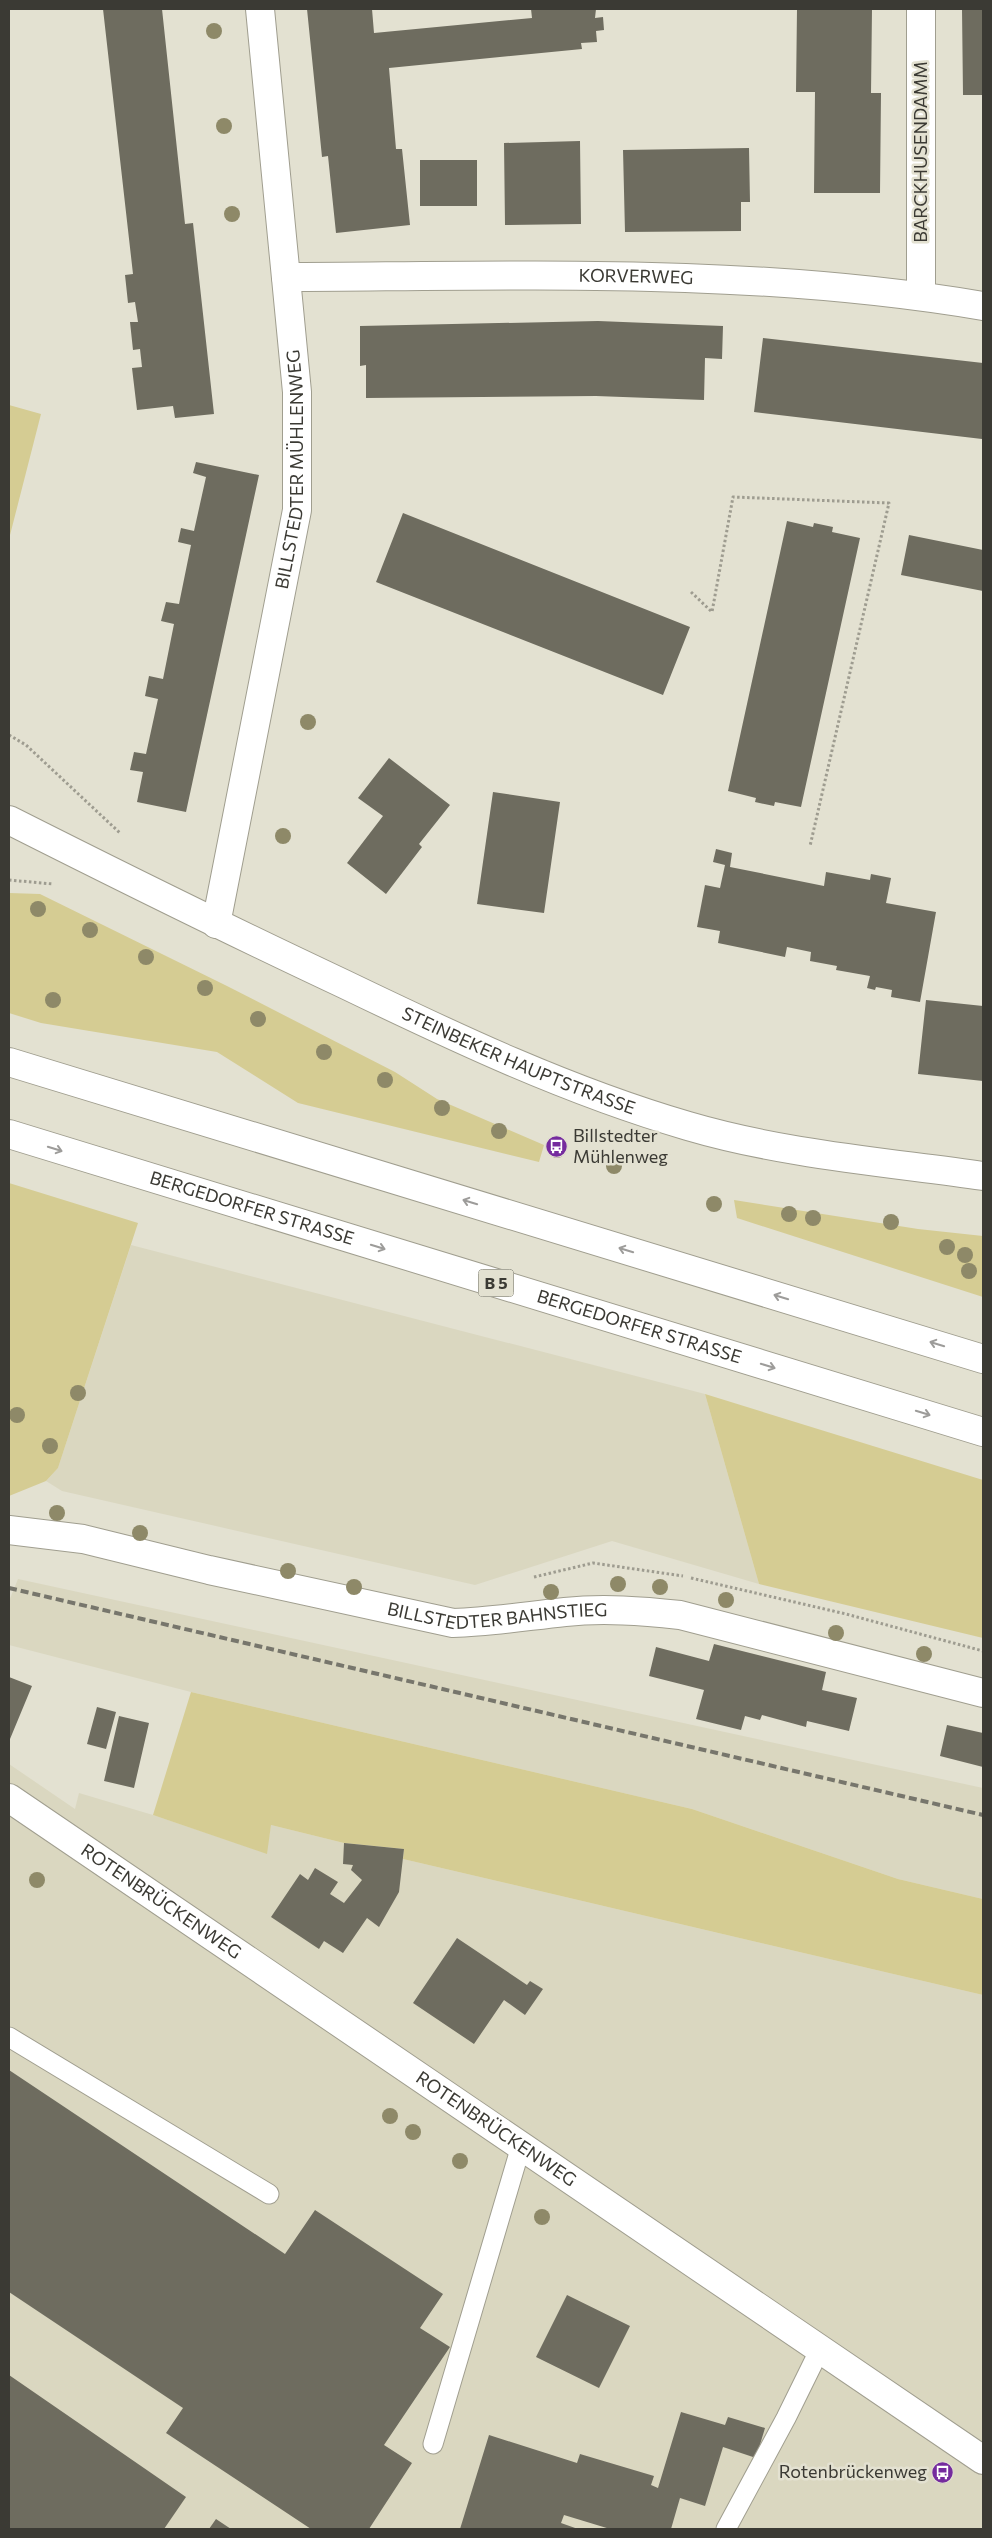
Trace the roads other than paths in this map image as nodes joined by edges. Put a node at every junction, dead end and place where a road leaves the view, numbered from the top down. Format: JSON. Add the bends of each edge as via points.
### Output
{"nodes":[{"id":1,"x":260,"y":9,"type":"edge"},
{"id":2,"x":921,"y":9,"type":"edge"},
{"id":3,"x":286,"y":277,"type":"junction"},
{"id":4,"x":921,"y":295,"type":"junction"},
{"id":5,"x":983,"y":306,"type":"edge"},
{"id":6,"x":9,"y":820,"type":"edge"},
{"id":7,"x":216,"y":924,"type":"junction"},
{"id":8,"x":9,"y":1062,"type":"edge"},
{"id":9,"x":9,"y":1134,"type":"edge"},
{"id":10,"x":983,"y":1176,"type":"edge"},
{"id":11,"x":983,"y":1358,"type":"edge"},
{"id":12,"x":983,"y":1432,"type":"edge"},
{"id":13,"x":9,"y":1530,"type":"edge"},
{"id":14,"x":983,"y":1693,"type":"edge"},
{"id":15,"x":9,"y":1798,"type":"edge"},
{"id":16,"x":9,"y":2037,"type":"edge"},
{"id":17,"x":521,"y":2146,"type":"junction"},
{"id":18,"x":269,"y":2194,"type":"dead end"},
{"id":19,"x":820,"y":2349,"type":"junction"},
{"id":20,"x":433,"y":2444,"type":"dead end"},
{"id":21,"x":983,"y":2460,"type":"edge"},
{"id":22,"x":726,"y":2529,"type":"edge"}],
"edges":[{"from":1,"to":3,"type":"main road","name":"BILLSTEDTER MÜHLENWEG"},
{"from":2,"to":4,"type":"main road","name":"BARCKHUSENDAMM"},
{"from":3,"to":4,"type":"main road","name":"KORVERWEG","via":[[561,276],[740,280]]},
{"from":3,"to":7,"type":"main road","name":"BILLSTEDTER MÜHLENWEG","via":[[296,392],[297,510]]},
{"from":4,"to":5,"type":"main road","name":"KORVERWEG"},
{"from":6,"to":7,"type":"main road","name":"STEINBEKER HAUPTSTRASSE"},
{"from":7,"to":10,"type":"main road","name":"STEINBEKER HAUPTSTRASSE","via":[[503,1060],[601,1097],[690,1126],[781,1147]]},
{"from":11,"to":8,"type":"main road","one_way":true},
{"from":9,"to":12,"type":"main road","name":"BERGEDORFER STRASSE","number":"B 5","one_way":true},
{"from":13,"to":14,"type":"main road","name":"BILLSTEDTER BAHNSTIEG","via":[[83,1539],[209,1570],[453,1622],[493,1622],[566,1612],[630,1610],[680,1614]]},
{"from":15,"to":17,"type":"main road","name":"ROTENBRÜCKENWEG"},
{"from":16,"to":18,"type":"lane"},
{"from":17,"to":19,"type":"main road","name":"ROTENBRÜCKENWEG"},
{"from":17,"to":20,"type":"lane"},
{"from":19,"to":21,"type":"main road","name":"ROTENBRÜCKENWEG"},
{"from":19,"to":22,"type":"lane"}]}
